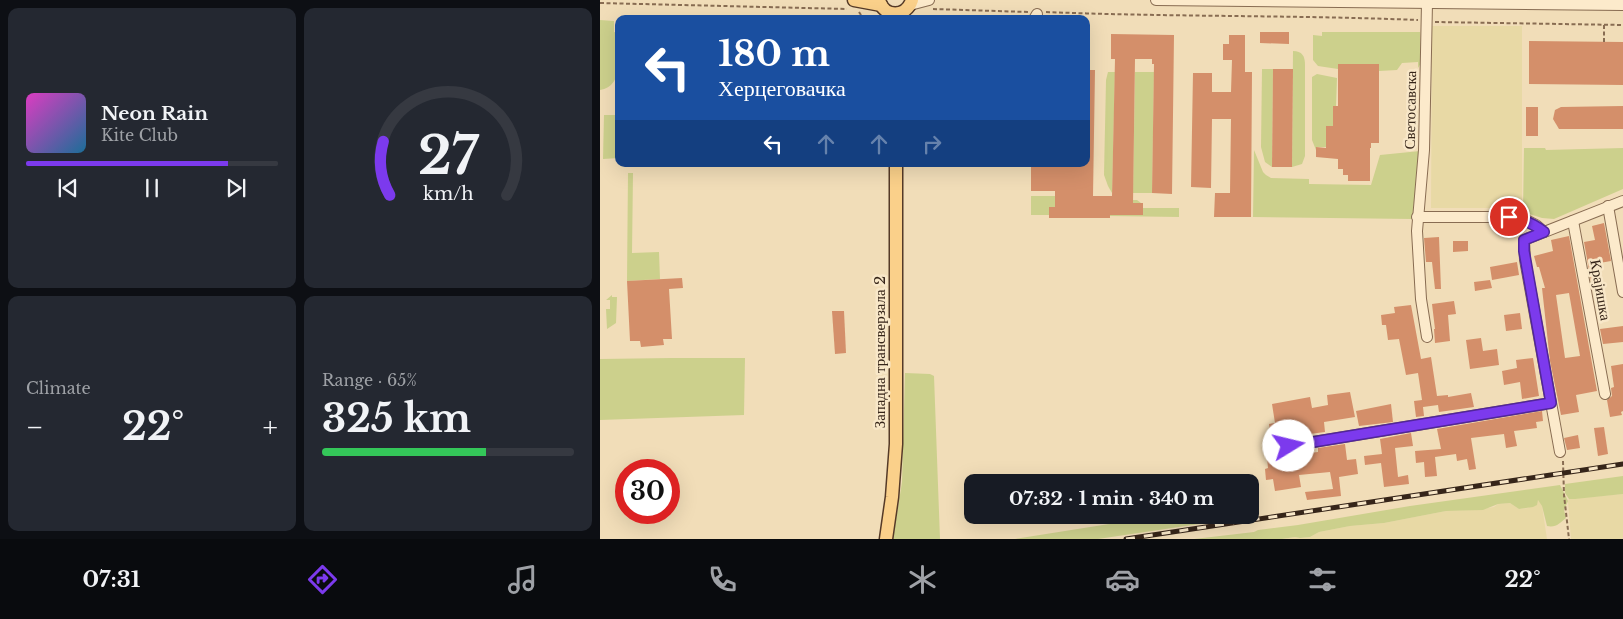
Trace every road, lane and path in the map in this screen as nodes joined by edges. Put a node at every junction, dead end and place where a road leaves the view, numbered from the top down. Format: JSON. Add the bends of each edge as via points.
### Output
{"nodes":[{"id":1,"x":1156,"y":0,"type":"edge"},
{"id":2,"x":600,"y":3,"type":"edge"},
{"id":3,"x":930,"y":3,"type":"edge"},
{"id":4,"x":1427,"y":3,"type":"junction"},
{"id":5,"x":1623,"y":5,"type":"edge"},
{"id":6,"x":853,"y":6,"type":"edge"},
{"id":7,"x":883,"y":8,"type":"edge"},
{"id":8,"x":908,"y":9,"type":"edge"},
{"id":9,"x":1037,"y":14,"type":"edge"},
{"id":10,"x":1422,"y":20,"type":"dead end"},
{"id":11,"x":1432,"y":22,"type":"dead end"},
{"id":12,"x":1604,"y":25,"type":"dead end"},
{"id":13,"x":1623,"y":25,"type":"edge"},
{"id":14,"x":1604,"y":42,"type":"dead end"},
{"id":15,"x":896,"y":167,"type":"edge"},
{"id":16,"x":1623,"y":201,"type":"edge"},
{"id":17,"x":1608,"y":206,"type":"junction"},
{"id":18,"x":1417,"y":217,"type":"junction"},
{"id":19,"x":1573,"y":221,"type":"junction"},
{"id":20,"x":1544,"y":232,"type":"junction"},
{"id":21,"x":1623,"y":292,"type":"edge"},
{"id":22,"x":1427,"y":337,"type":"dead end"},
{"id":23,"x":1605,"y":394,"type":"dead end"},
{"id":24,"x":1551,"y":403,"type":"junction"},
{"id":25,"x":1270,"y":449,"type":"dead end"},
{"id":26,"x":1560,"y":452,"type":"joint"},
{"id":27,"x":886,"y":539,"type":"edge"},
{"id":28,"x":1569,"y":539,"type":"edge"}],
"edges":[{"from":1,"to":4,"type":"street"},
{"from":2,"to":6,"type":"path"},
{"from":3,"to":8,"type":"street"},
{"from":3,"to":9,"type":"path","via":[[933,9]]},
{"from":4,"to":5,"type":"street"},
{"from":4,"to":18,"type":"street","name":"Светосавска","via":[[1424,150]]},
{"from":6,"to":7,"type":"main road"},
{"from":7,"to":8,"type":"main road","via":[[894,14]]},
{"from":9,"to":10,"type":"path"},
{"from":11,"to":13,"type":"path"},
{"from":12,"to":14,"type":"path"},
{"from":15,"to":27,"type":"main road","name":"Западна трансверзала 2","via":[[896,444]]},
{"from":16,"to":17,"type":"street"},
{"from":17,"to":19,"type":"street"},
{"from":17,"to":21,"type":"street"},
{"from":18,"to":20,"type":"street","via":[[1509,217],[1526,220]]},
{"from":18,"to":22,"type":"street","name":"Светосавска","via":[[1420,291]]},
{"from":19,"to":20,"type":"street"},
{"from":19,"to":23,"type":"street","name":"Крајишка"},
{"from":20,"to":24,"type":"street","via":[[1524,240]]},
{"from":24,"to":25,"type":"street"},
{"from":24,"to":26,"type":"street"},
{"from":26,"to":28,"type":"path","via":[[1564,466]]}]}
